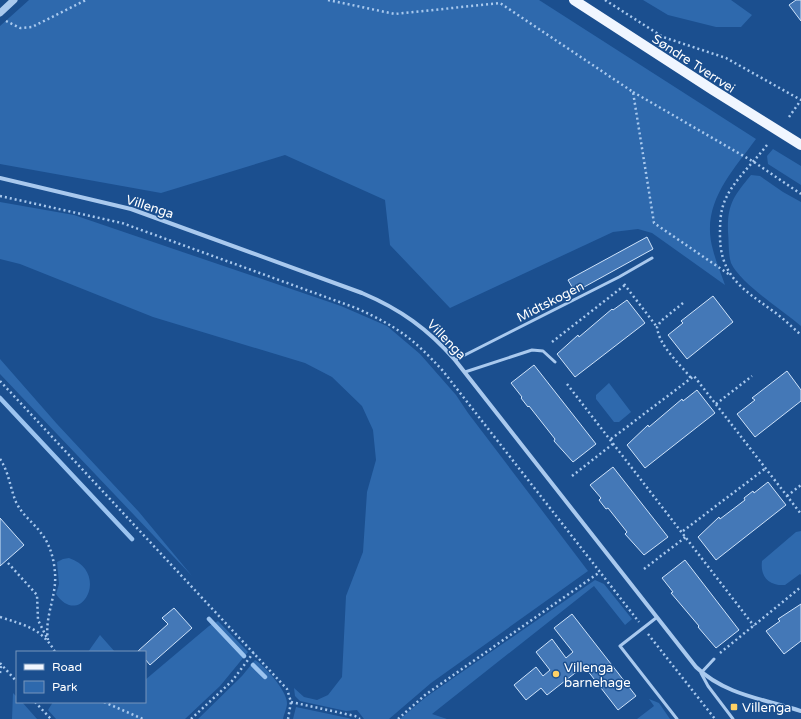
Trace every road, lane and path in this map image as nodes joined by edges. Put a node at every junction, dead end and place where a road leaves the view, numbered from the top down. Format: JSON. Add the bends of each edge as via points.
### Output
{"nodes":[{"id":1,"x":14,"y":0,"type":"edge"},
{"id":2,"x":86,"y":0,"type":"edge"},
{"id":3,"x":328,"y":0,"type":"edge"},
{"id":4,"x":574,"y":0,"type":"edge"},
{"id":5,"x":605,"y":0,"type":"edge"},
{"id":6,"x":0,"y":13,"type":"edge"},
{"id":7,"x":0,"y":18,"type":"edge"},
{"id":8,"x":633,"y":92,"type":"junction"},
{"id":9,"x":789,"y":117,"type":"dead end"},
{"id":10,"x":767,"y":145,"type":"dead end"},
{"id":11,"x":801,"y":145,"type":"edge"},
{"id":12,"x":754,"y":162,"type":"junction"},
{"id":13,"x":0,"y":178,"type":"edge"},
{"id":14,"x":801,"y":194,"type":"edge"},
{"id":15,"x":0,"y":196,"type":"edge"},
{"id":16,"x":652,"y":258,"type":"dead end"},
{"id":17,"x":730,"y":275,"type":"junction"},
{"id":18,"x":619,"y":278,"type":"junction"},
{"id":19,"x":625,"y":285,"type":"junction"},
{"id":20,"x":683,"y":303,"type":"dead end"},
{"id":21,"x":657,"y":327,"type":"junction"},
{"id":22,"x":801,"y":335,"type":"edge"},
{"id":23,"x":552,"y":342,"type":"dead end"},
{"id":24,"x":455,"y":360,"type":"junction"},
{"id":25,"x":554,"y":362,"type":"dead end"},
{"id":26,"x":465,"y":372,"type":"junction"},
{"id":27,"x":752,"y":376,"type":"dead end"},
{"id":28,"x":691,"y":378,"type":"junction"},
{"id":29,"x":0,"y":381,"type":"edge"},
{"id":30,"x":567,"y":384,"type":"dead end"},
{"id":31,"x":716,"y":404,"type":"junction"},
{"id":32,"x":611,"y":439,"type":"junction"},
{"id":33,"x":614,"y":443,"type":"junction"},
{"id":34,"x":0,"y":459,"type":"edge"},
{"id":35,"x":766,"y":468,"type":"junction"},
{"id":36,"x":572,"y":476,"type":"dead end"},
{"id":37,"x":801,"y":485,"type":"edge"},
{"id":38,"x":787,"y":496,"type":"junction"},
{"id":39,"x":801,"y":514,"type":"edge"},
{"id":40,"x":683,"y":531,"type":"junction"},
{"id":41,"x":687,"y":536,"type":"junction"},
{"id":42,"x":8,"y":563,"type":"dead end"},
{"id":43,"x":644,"y":569,"type":"dead end"},
{"id":44,"x":600,"y":572,"type":"junction"},
{"id":45,"x":801,"y":587,"type":"edge"},
{"id":46,"x":0,"y":617,"type":"edge"},
{"id":47,"x":656,"y":618,"type":"junction"},
{"id":48,"x":754,"y":626,"type":"junction"},
{"id":49,"x":643,"y":628,"type":"junction"},
{"id":50,"x":48,"y":640,"type":"junction"},
{"id":51,"x":54,"y":651,"type":"edge"},
{"id":52,"x":254,"y":652,"type":"junction"},
{"id":53,"x":714,"y":659,"type":"joint"},
{"id":54,"x":0,"y":664,"type":"edge"},
{"id":55,"x":0,"y":673,"type":"edge"},
{"id":56,"x":701,"y":673,"type":"junction"},
{"id":57,"x":16,"y":681,"type":"edge"},
{"id":58,"x":291,"y":702,"type":"junction"},
{"id":59,"x":36,"y":703,"type":"edge"},
{"id":60,"x":106,"y":703,"type":"edge"},
{"id":61,"x":801,"y":711,"type":"edge"},
{"id":62,"x":402,"y":716,"type":"junction"},
{"id":63,"x":358,"y":718,"type":"edge"},
{"id":64,"x":51,"y":719,"type":"edge"},
{"id":65,"x":143,"y":719,"type":"edge"},
{"id":66,"x":191,"y":719,"type":"edge"},
{"id":67,"x":288,"y":719,"type":"edge"},
{"id":68,"x":398,"y":719,"type":"edge"},
{"id":69,"x":406,"y":719,"type":"edge"},
{"id":70,"x":677,"y":719,"type":"edge"},
{"id":71,"x":715,"y":719,"type":"edge"},
{"id":72,"x":733,"y":719,"type":"edge"}],
"edges":[{"from":1,"to":6,"type":"street"},
{"from":2,"to":7,"type":"path","via":[[32,27],[20,28]]},
{"from":3,"to":8,"type":"path","via":[[395,14],[500,3]]},
{"from":4,"to":11,"type":"main road","name":"Søndre Tverrvei"},
{"from":5,"to":9,"type":"path","via":[[663,37],[726,58],[801,100]]},
{"from":8,"to":12,"type":"path"},
{"from":8,"to":17,"type":"path","via":[[654,223]]},
{"from":10,"to":12,"type":"path"},
{"from":12,"to":14,"type":"path"},
{"from":12,"to":17,"type":"path","via":[[735,184],[722,209],[720,237],[724,263]]},
{"from":13,"to":24,"type":"street","name":"Villenga","via":[[130,209],[362,293],[417,322]]},
{"from":15,"to":44,"type":"path","via":[[122,223],[356,308],[400,330],[422,348],[443,371]]},
{"from":16,"to":18,"type":"lane","name":"Midtskogen"},
{"from":17,"to":22,"type":"path"},
{"from":18,"to":19,"type":"path"},
{"from":18,"to":24,"type":"lane","name":"Midtskogen"},
{"from":19,"to":21,"type":"path"},
{"from":19,"to":23,"type":"path"},
{"from":20,"to":21,"type":"path"},
{"from":21,"to":28,"type":"path","via":[[660,339]]},
{"from":24,"to":26,"type":"street","name":"Villenga"},
{"from":25,"to":26,"type":"lane","via":[[543,351],[532,350]]},
{"from":26,"to":47,"type":"street","name":"Villenga"},
{"from":27,"to":31,"type":"path"},
{"from":28,"to":31,"type":"path","via":[[694,376]]},
{"from":28,"to":32,"type":"path"},
{"from":29,"to":52,"type":"path"},
{"from":30,"to":32,"type":"path"},
{"from":31,"to":35,"type":"path"},
{"from":32,"to":33,"type":"path"},
{"from":33,"to":36,"type":"path"},
{"from":33,"to":40,"type":"path"},
{"from":34,"to":50,"type":"path","via":[[8,474],[17,503],[24,515],[41,533],[53,560],[55,586],[49,611]]},
{"from":35,"to":38,"type":"path"},
{"from":35,"to":40,"type":"path"},
{"from":37,"to":38,"type":"path"},
{"from":38,"to":39,"type":"path"},
{"from":40,"to":41,"type":"path"},
{"from":41,"to":43,"type":"path"},
{"from":41,"to":48,"type":"path"},
{"from":42,"to":50,"type":"path","via":[[37,595],[38,620]]},
{"from":44,"to":49,"type":"path"},
{"from":44,"to":62,"type":"path","via":[[425,695]]},
{"from":45,"to":48,"type":"path"},
{"from":46,"to":50,"type":"path","via":[[40,633]]},
{"from":47,"to":49,"type":"lane"},
{"from":47,"to":56,"type":"street","name":"Villenga"},
{"from":48,"to":53,"type":"path"},
{"from":49,"to":70,"type":"lane","via":[[620,646]]},
{"from":49,"to":71,"type":"path"},
{"from":50,"to":51,"type":"path"},
{"from":52,"to":58,"type":"path","via":[[287,689]]},
{"from":52,"to":66,"type":"path","via":[[232,681]]},
{"from":53,"to":56,"type":"lane"},
{"from":54,"to":55,"type":"path"},
{"from":54,"to":57,"type":"path"},
{"from":56,"to":61,"type":"street","via":[[729,690]]},
{"from":56,"to":72,"type":"lane","name":"Villenga"},
{"from":58,"to":63,"type":"path"},
{"from":58,"to":67,"type":"path"},
{"from":59,"to":64,"type":"path"},
{"from":60,"to":65,"type":"path"},
{"from":62,"to":68,"type":"path"},
{"from":62,"to":69,"type":"path"}]}
